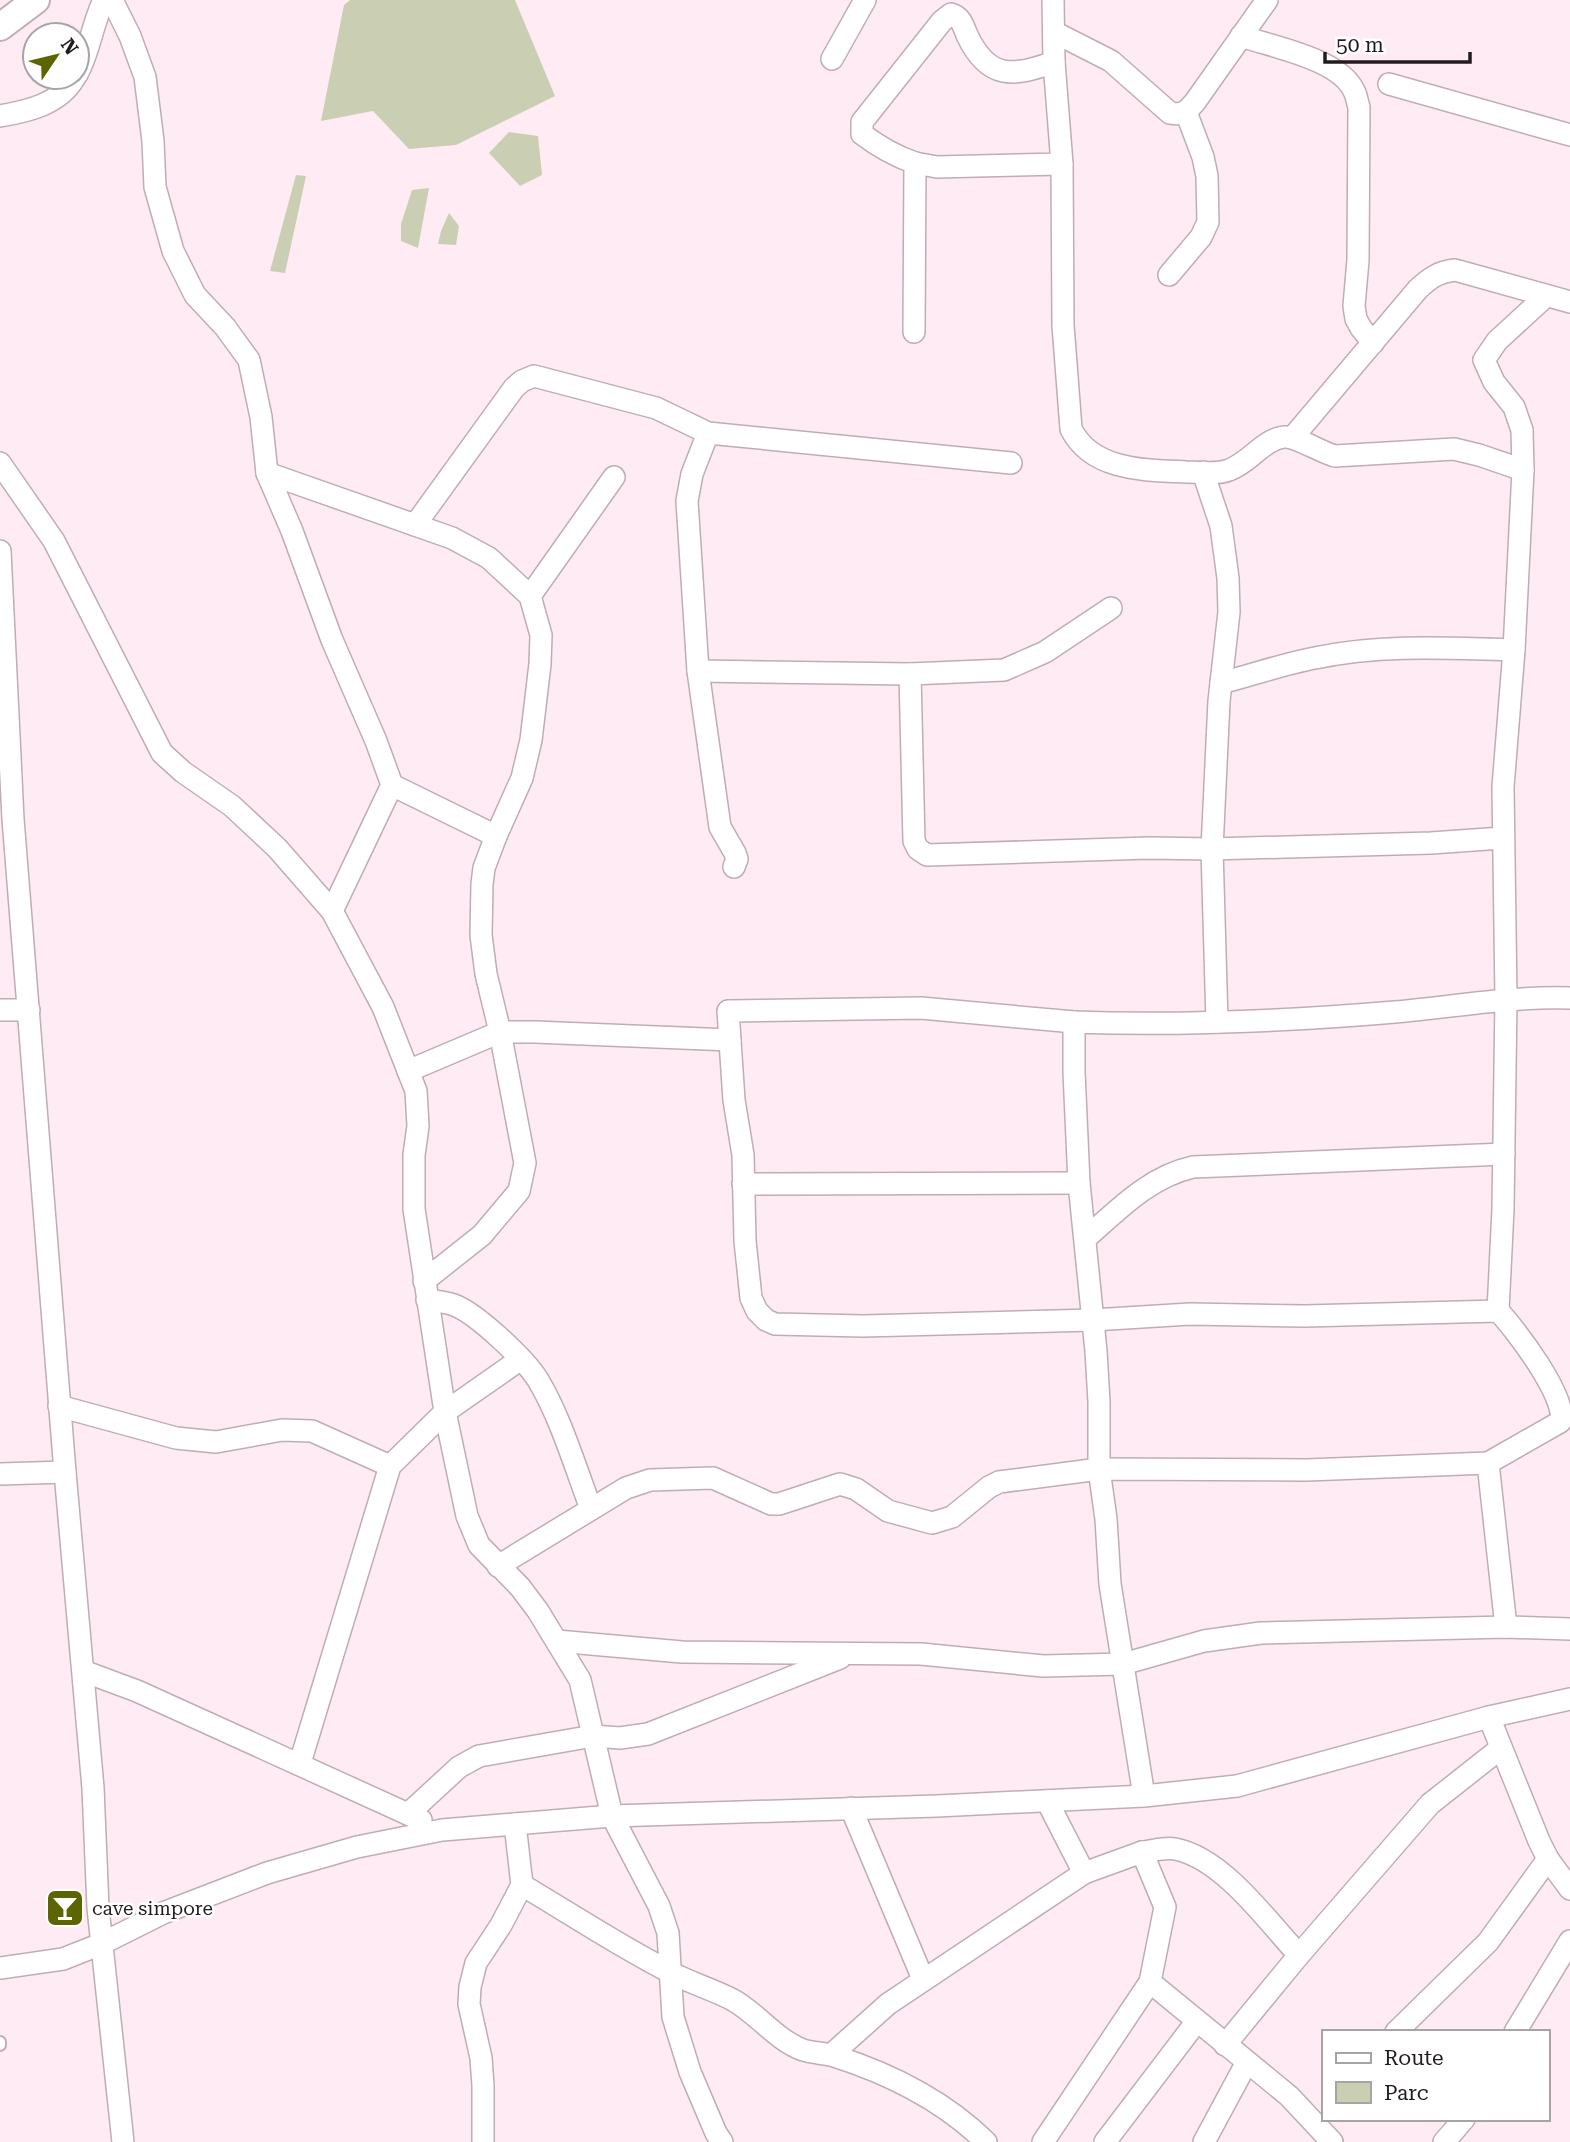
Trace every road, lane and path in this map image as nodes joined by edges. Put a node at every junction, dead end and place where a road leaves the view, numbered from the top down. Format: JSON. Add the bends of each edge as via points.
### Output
{"nodes":[{"id":1,"x":36,"y":0,"type":"edge"},
{"id":2,"x":104,"y":0,"type":"edge"},
{"id":3,"x":112,"y":0,"type":"edge"},
{"id":4,"x":864,"y":0,"type":"edge"},
{"id":5,"x":1053,"y":0,"type":"edge"},
{"id":6,"x":1267,"y":0,"type":"edge"},
{"id":7,"x":0,"y":27,"type":"edge"},
{"id":8,"x":1054,"y":32,"type":"junction"},
{"id":9,"x":1241,"y":36,"type":"junction"},
{"id":10,"x":91,"y":37,"type":"edge"},
{"id":11,"x":832,"y":59,"type":"dead end"},
{"id":12,"x":1054,"y":62,"type":"junction"},
{"id":13,"x":1390,"y":84,"type":"dead end"},
{"id":14,"x":66,"y":91,"type":"edge"},
{"id":15,"x":1186,"y":112,"type":"junction"},
{"id":16,"x":0,"y":116,"type":"edge"},
{"id":17,"x":1570,"y":135,"type":"edge"},
{"id":18,"x":915,"y":163,"type":"junction"},
{"id":19,"x":1062,"y":164,"type":"junction"},
{"id":20,"x":1170,"y":275,"type":"dead end"},
{"id":21,"x":1546,"y":296,"type":"junction"},
{"id":22,"x":1570,"y":302,"type":"edge"},
{"id":23,"x":915,"y":332,"type":"dead end"},
{"id":24,"x":1373,"y":343,"type":"junction"},
{"id":25,"x":708,"y":433,"type":"junction"},
{"id":26,"x":1293,"y":437,"type":"junction"},
{"id":27,"x":0,"y":463,"type":"edge"},
{"id":28,"x":1011,"y":463,"type":"dead end"},
{"id":29,"x":1522,"y":470,"type":"junction"},
{"id":30,"x":1203,"y":472,"type":"junction"},
{"id":31,"x":267,"y":473,"type":"junction"},
{"id":32,"x":614,"y":477,"type":"dead end"},
{"id":33,"x":415,"y":525,"type":"junction"},
{"id":34,"x":0,"y":551,"type":"edge"},
{"id":35,"x":530,"y":596,"type":"junction"},
{"id":36,"x":1111,"y":608,"type":"dead end"},
{"id":37,"x":1514,"y":650,"type":"junction"},
{"id":38,"x":698,"y":671,"type":"junction"},
{"id":39,"x":910,"y":674,"type":"junction"},
{"id":40,"x":1221,"y":683,"type":"junction"},
{"id":41,"x":392,"y":785,"type":"junction"},
{"id":42,"x":496,"y":836,"type":"junction"},
{"id":43,"x":1502,"y":838,"type":"junction"},
{"id":44,"x":1212,"y":849,"type":"junction"},
{"id":45,"x":734,"y":867,"type":"dead end"},
{"id":46,"x":332,"y":911,"type":"junction"},
{"id":47,"x":1570,"y":998,"type":"edge"},
{"id":48,"x":1506,"y":999,"type":"junction"},
{"id":49,"x":0,"y":1010,"type":"edge"},
{"id":50,"x":29,"y":1010,"type":"junction"},
{"id":51,"x":1074,"y":1022,"type":"junction"},
{"id":52,"x":1217,"y":1022,"type":"junction"},
{"id":53,"x":500,"y":1032,"type":"junction"},
{"id":54,"x":730,"y":1040,"type":"junction"},
{"id":55,"x":408,"y":1071,"type":"junction"},
{"id":56,"x":1504,"y":1154,"type":"junction"},
{"id":57,"x":1079,"y":1183,"type":"junction"},
{"id":58,"x":743,"y":1184,"type":"junction"},
{"id":59,"x":1086,"y":1238,"type":"junction"},
{"id":60,"x":426,"y":1291,"type":"junction"},
{"id":61,"x":1498,"y":1311,"type":"junction"},
{"id":62,"x":1093,"y":1320,"type":"junction"},
{"id":63,"x":521,"y":1359,"type":"junction"},
{"id":64,"x":60,"y":1406,"type":"junction"},
{"id":65,"x":445,"y":1412,"type":"junction"},
{"id":66,"x":1488,"y":1464,"type":"junction"},
{"id":67,"x":390,"y":1466,"type":"junction"},
{"id":68,"x":1099,"y":1469,"type":"junction"},
{"id":69,"x":65,"y":1472,"type":"junction"},
{"id":70,"x":0,"y":1474,"type":"edge"},
{"id":71,"x":591,"y":1509,"type":"junction"},
{"id":72,"x":498,"y":1566,"type":"junction"},
{"id":73,"x":1506,"y":1627,"type":"junction"},
{"id":74,"x":1570,"y":1629,"type":"edge"},
{"id":75,"x":556,"y":1641,"type":"junction"},
{"id":76,"x":852,"y":1654,"type":"junction"},
{"id":77,"x":1123,"y":1664,"type":"junction"},
{"id":78,"x":82,"y":1671,"type":"junction"},
{"id":79,"x":1570,"y":1699,"type":"edge"},
{"id":80,"x":1489,"y":1717,"type":"junction"},
{"id":81,"x":593,"y":1736,"type":"junction"},
{"id":82,"x":1501,"y":1748,"type":"junction"},
{"id":83,"x":300,"y":1763,"type":"junction"},
{"id":84,"x":1144,"y":1796,"type":"junction"},
{"id":85,"x":1048,"y":1801,"type":"junction"},
{"id":86,"x":850,"y":1808,"type":"junction"},
{"id":87,"x":408,"y":1814,"type":"junction"},
{"id":88,"x":612,"y":1816,"type":"junction"},
{"id":89,"x":515,"y":1824,"type":"junction"},
{"id":90,"x":442,"y":1830,"type":"junction"},
{"id":91,"x":1142,"y":1852,"type":"junction"},
{"id":92,"x":1548,"y":1859,"type":"junction"},
{"id":93,"x":1084,"y":1873,"type":"junction"},
{"id":94,"x":522,"y":1885,"type":"junction"},
{"id":95,"x":1570,"y":1889,"type":"edge"},
{"id":96,"x":1570,"y":1941,"type":"edge"},
{"id":97,"x":101,"y":1944,"type":"junction"},
{"id":98,"x":1299,"y":1955,"type":"junction"},
{"id":99,"x":0,"y":1968,"type":"edge"},
{"id":100,"x":672,"y":1973,"type":"junction"},
{"id":101,"x":923,"y":1979,"type":"junction"},
{"id":102,"x":1150,"y":1982,"type":"junction"},
{"id":103,"x":1198,"y":2021,"type":"junction"},
{"id":104,"x":1398,"y":2030,"type":"edge"},
{"id":105,"x":1516,"y":2030,"type":"edge"},
{"id":106,"x":1225,"y":2045,"type":"junction"},
{"id":107,"x":831,"y":2055,"type":"junction"},
{"id":108,"x":1247,"y":2062,"type":"junction"},
{"id":109,"x":1317,"y":2114,"type":"edge"},
{"id":110,"x":1462,"y":2121,"type":"edge"},
{"id":111,"x":713,"y":2139,"type":"edge"},
{"id":112,"x":123,"y":2142,"type":"edge"},
{"id":113,"x":482,"y":2142,"type":"edge"},
{"id":114,"x":986,"y":2142,"type":"edge"},
{"id":115,"x":1043,"y":2142,"type":"edge"},
{"id":116,"x":1105,"y":2142,"type":"edge"},
{"id":117,"x":1203,"y":2142,"type":"edge"},
{"id":118,"x":1332,"y":2142,"type":"edge"},
{"id":119,"x":1444,"y":2142,"type":"edge"}],
"edges":[{"from":1,"to":7,"type":"street"},
{"from":2,"to":10,"type":"street"},
{"from":3,"to":31,"type":"street","via":[[145,77],[155,187],[173,251],[195,295],[248,360]]},
{"from":4,"to":11,"type":"street"},
{"from":5,"to":8,"type":"street"},
{"from":6,"to":9,"type":"street"},
{"from":8,"to":12,"type":"street"},
{"from":8,"to":15,"type":"street","via":[[1111,61],[1170,113]]},
{"from":9,"to":15,"type":"street"},
{"from":9,"to":24,"type":"street","via":[[1322,63],[1336,70],[1354,91],[1359,107],[1354,306],[1361,328]]},
{"from":12,"to":18,"type":"street","via":[[1019,73],[998,70],[978,52],[960,20],[947,15],[862,122],[862,134],[887,152]]},
{"from":12,"to":19,"type":"street"},
{"from":13,"to":17,"type":"street"},
{"from":14,"to":16,"type":"street","via":[[40,107]]},
{"from":15,"to":20,"type":"street","via":[[1207,176],[1209,222]]},
{"from":18,"to":19,"type":"street","via":[[937,167]]},
{"from":18,"to":23,"type":"street"},
{"from":19,"to":30,"type":"street","via":[[1062,313],[1071,429],[1091,453],[1120,466]]},
{"from":21,"to":22,"type":"street"},
{"from":21,"to":24,"type":"street","via":[[1455,270],[1443,271],[1418,289]]},
{"from":21,"to":29,"type":"street","via":[[1497,341],[1484,360],[1519,417]]},
{"from":24,"to":26,"type":"street"},
{"from":25,"to":28,"type":"street"},
{"from":25,"to":33,"type":"street","via":[[656,408],[534,376],[514,388]]},
{"from":25,"to":38,"type":"street","via":[[687,501]]},
{"from":26,"to":29,"type":"street","via":[[1335,456],[1454,449]]},
{"from":26,"to":30,"type":"street","via":[[1270,442],[1230,470]]},
{"from":27,"to":46,"type":"street","via":[[54,541],[162,753],[268,839]]},
{"from":29,"to":37,"type":"street"},
{"from":30,"to":40,"type":"street","via":[[1227,555],[1229,612]]},
{"from":31,"to":33,"type":"street"},
{"from":31,"to":41,"type":"street"},
{"from":32,"to":35,"type":"street"},
{"from":33,"to":35,"type":"street","via":[[489,558]]},
{"from":34,"to":50,"type":"street","via":[[13,819]]},
{"from":35,"to":42,"type":"street","via":[[541,635],[531,740],[522,778]]},
{"from":36,"to":39,"type":"street","via":[[1045,652],[1004,670]]},
{"from":37,"to":40,"type":"street","via":[[1399,648],[1341,654]]},
{"from":37,"to":43,"type":"street"},
{"from":38,"to":39,"type":"street"},
{"from":38,"to":45,"type":"street","via":[[720,827],[735,853]]},
{"from":39,"to":44,"type":"street","via":[[914,841],[926,855]]},
{"from":40,"to":44,"type":"street"},
{"from":41,"to":42,"type":"street"},
{"from":41,"to":46,"type":"street"},
{"from":42,"to":53,"type":"street","via":[[484,868],[481,935]]},
{"from":43,"to":44,"type":"street"},
{"from":43,"to":48,"type":"street"},
{"from":44,"to":52,"type":"street"},
{"from":46,"to":55,"type":"street","via":[[383,1007]]},
{"from":47,"to":48,"type":"street"},
{"from":48,"to":52,"type":"street","via":[[1395,1012]]},
{"from":48,"to":56,"type":"street"},
{"from":49,"to":50,"type":"street"},
{"from":50,"to":64,"type":"street"},
{"from":51,"to":52,"type":"street"},
{"from":51,"to":54,"type":"street","via":[[921,1009],[727,1011]]},
{"from":51,"to":57,"type":"street"},
{"from":53,"to":54,"type":"street"},
{"from":53,"to":55,"type":"street"},
{"from":53,"to":60,"type":"street","via":[[525,1163],[519,1191]]},
{"from":54,"to":58,"type":"street"},
{"from":55,"to":60,"type":"street","via":[[417,1103],[414,1209]]},
{"from":56,"to":59,"type":"street","via":[[1193,1167],[1154,1181]]},
{"from":56,"to":61,"type":"street"},
{"from":57,"to":58,"type":"street"},
{"from":57,"to":59,"type":"street"},
{"from":58,"to":62,"type":"street","via":[[751,1298],[757,1311],[775,1324]]},
{"from":59,"to":62,"type":"street"},
{"from":60,"to":63,"type":"street","via":[[474,1317]]},
{"from":60,"to":65,"type":"street"},
{"from":61,"to":62,"type":"street","via":[[1190,1314]]},
{"from":61,"to":66,"type":"street","via":[[1554,1375],[1567,1413]]},
{"from":62,"to":68,"type":"street"},
{"from":63,"to":65,"type":"street"},
{"from":63,"to":71,"type":"street","via":[[538,1379],[554,1413]]},
{"from":64,"to":67,"type":"street","via":[[176,1438],[203,1441],[282,1430],[312,1431]]},
{"from":64,"to":69,"type":"street"},
{"from":65,"to":67,"type":"street"},
{"from":65,"to":72,"type":"street","via":[[467,1516],[479,1545]]},
{"from":66,"to":68,"type":"street","via":[[1307,1470]]},
{"from":66,"to":73,"type":"street"},
{"from":67,"to":83,"type":"street"},
{"from":68,"to":71,"type":"street","via":[[999,1482],[952,1517],[932,1522],[888,1511],[840,1484],[771,1504],[713,1478],[650,1480]]},
{"from":68,"to":77,"type":"street"},
{"from":69,"to":70,"type":"street"},
{"from":69,"to":78,"type":"street"},
{"from":71,"to":72,"type":"street"},
{"from":72,"to":75,"type":"street","via":[[520,1587]]},
{"from":73,"to":74,"type":"street"},
{"from":73,"to":77,"type":"street","via":[[1227,1636]]},
{"from":75,"to":76,"type":"street","via":[[682,1652]]},
{"from":75,"to":81,"type":"street","via":[[580,1680]]},
{"from":76,"to":77,"type":"street","via":[[921,1654],[1043,1666]]},
{"from":76,"to":81,"type":"street","via":[[648,1734]]},
{"from":77,"to":84,"type":"street"},
{"from":78,"to":83,"type":"street"},
{"from":78,"to":97,"type":"street"},
{"from":79,"to":80,"type":"street"},
{"from":80,"to":82,"type":"street"},
{"from":80,"to":84,"type":"street","via":[[1237,1786]]},
{"from":81,"to":87,"type":"street","via":[[479,1756],[459,1767]]},
{"from":81,"to":88,"type":"street"},
{"from":82,"to":92,"type":"street"},
{"from":82,"to":98,"type":"street","via":[[1430,1804]]},
{"from":83,"to":87,"type":"street"},
{"from":84,"to":85,"type":"street"},
{"from":85,"to":86,"type":"street"},
{"from":85,"to":93,"type":"street"},
{"from":86,"to":88,"type":"street"},
{"from":86,"to":101,"type":"street"},
{"from":87,"to":90,"type":"street"},
{"from":88,"to":89,"type":"street"},
{"from":88,"to":100,"type":"street","via":[[659,1906],[668,1933]]},
{"from":89,"to":90,"type":"street"},
{"from":89,"to":94,"type":"street"},
{"from":90,"to":97,"type":"street","via":[[357,1847],[267,1873],[163,1913]]},
{"from":91,"to":93,"type":"street"},
{"from":91,"to":98,"type":"street","via":[[1174,1848],[1214,1868],[1237,1886]]},
{"from":91,"to":102,"type":"street","via":[[1165,1907]]},
{"from":92,"to":95,"type":"street"},
{"from":92,"to":104,"type":"street","via":[[1488,1942]]},
{"from":93,"to":101,"type":"street"},
{"from":94,"to":100,"type":"street"},
{"from":94,"to":113,"type":"street","via":[[476,1963],[470,1987],[482,2072]]},
{"from":96,"to":105,"type":"street"},
{"from":97,"to":99,"type":"street","via":[[63,1959]]},
{"from":97,"to":112,"type":"street"},
{"from":98,"to":106,"type":"street"},
{"from":100,"to":107,"type":"street","via":[[737,2002],[803,2049]]},
{"from":100,"to":111,"type":"street","via":[[673,2017]]},
{"from":101,"to":107,"type":"street"},
{"from":102,"to":103,"type":"street"},
{"from":102,"to":115,"type":"street"},
{"from":103,"to":106,"type":"street"},
{"from":103,"to":116,"type":"street"},
{"from":106,"to":108,"type":"street"},
{"from":107,"to":114,"type":"street","via":[[909,2086],[967,2123]]},
{"from":108,"to":109,"type":"street"},
{"from":108,"to":117,"type":"street"},
{"from":109,"to":118,"type":"street"},
{"from":110,"to":119,"type":"street"}]}
